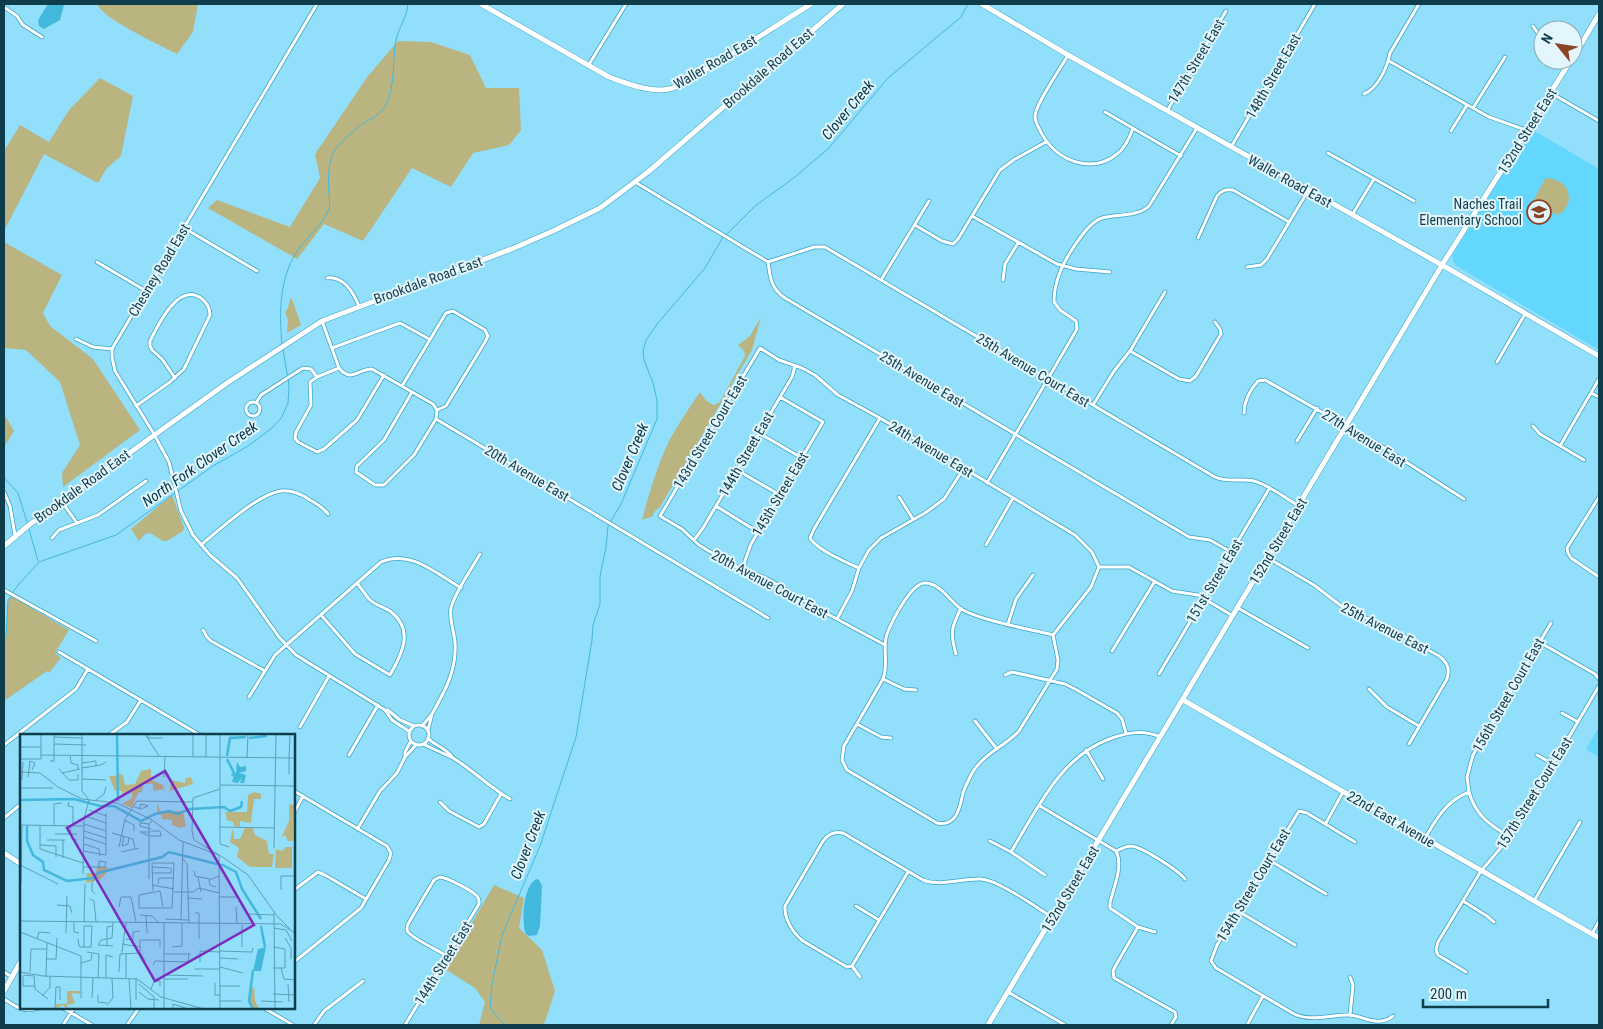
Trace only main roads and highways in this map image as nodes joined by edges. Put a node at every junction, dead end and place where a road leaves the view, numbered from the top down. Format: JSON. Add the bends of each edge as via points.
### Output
{"nodes":[{"id":1,"x":480,"y":4,"type":"edge"},
{"id":2,"x":811,"y":4,"type":"edge"},
{"id":3,"x":843,"y":4,"type":"edge"},
{"id":4,"x":982,"y":4,"type":"edge"},
{"id":5,"x":1599,"y":14,"type":"edge"},
{"id":6,"x":1583,"y":40,"type":"edge"},
{"id":7,"x":1565,"y":70,"type":"edge"},
{"id":8,"x":1442,"y":265,"type":"junction"},
{"id":9,"x":1599,"y":356,"type":"edge"},
{"id":10,"x":4,"y":546,"type":"edge"},
{"id":11,"x":1183,"y":700,"type":"junction"},
{"id":12,"x":4,"y":853,"type":"edge"},
{"id":13,"x":20,"y":863,"type":"edge"},
{"id":14,"x":1599,"y":938,"type":"edge"},
{"id":15,"x":20,"y":963,"type":"edge"},
{"id":16,"x":4,"y":991,"type":"edge"},
{"id":17,"x":988,"y":1025,"type":"edge"}],
"edges":[{"from":1,"to":2,"type":"main road","name":"Waller Road East","via":[[609,77],[654,89],[669,89],[688,80]]},
{"from":3,"to":10,"type":"main road","name":"Brookdale Road East","via":[[635,182],[600,208],[484,260],[322,321],[154,434]]},
{"from":4,"to":8,"type":"main road","name":"Waller Road East"},
{"from":5,"to":6,"type":"main road","name":"152nd Street East"},
{"from":7,"to":8,"type":"main road","name":"152nd Street East"},
{"from":8,"to":9,"type":"main road","name":"Waller Road East"},
{"from":8,"to":11,"type":"main road","name":"152nd Street East"},
{"from":11,"to":14,"type":"main road","name":"22nd East Avenue"},
{"from":11,"to":17,"type":"main road","name":"152nd Street East"},
{"from":12,"to":13,"type":"main road"},
{"from":15,"to":16,"type":"main road"}]}
